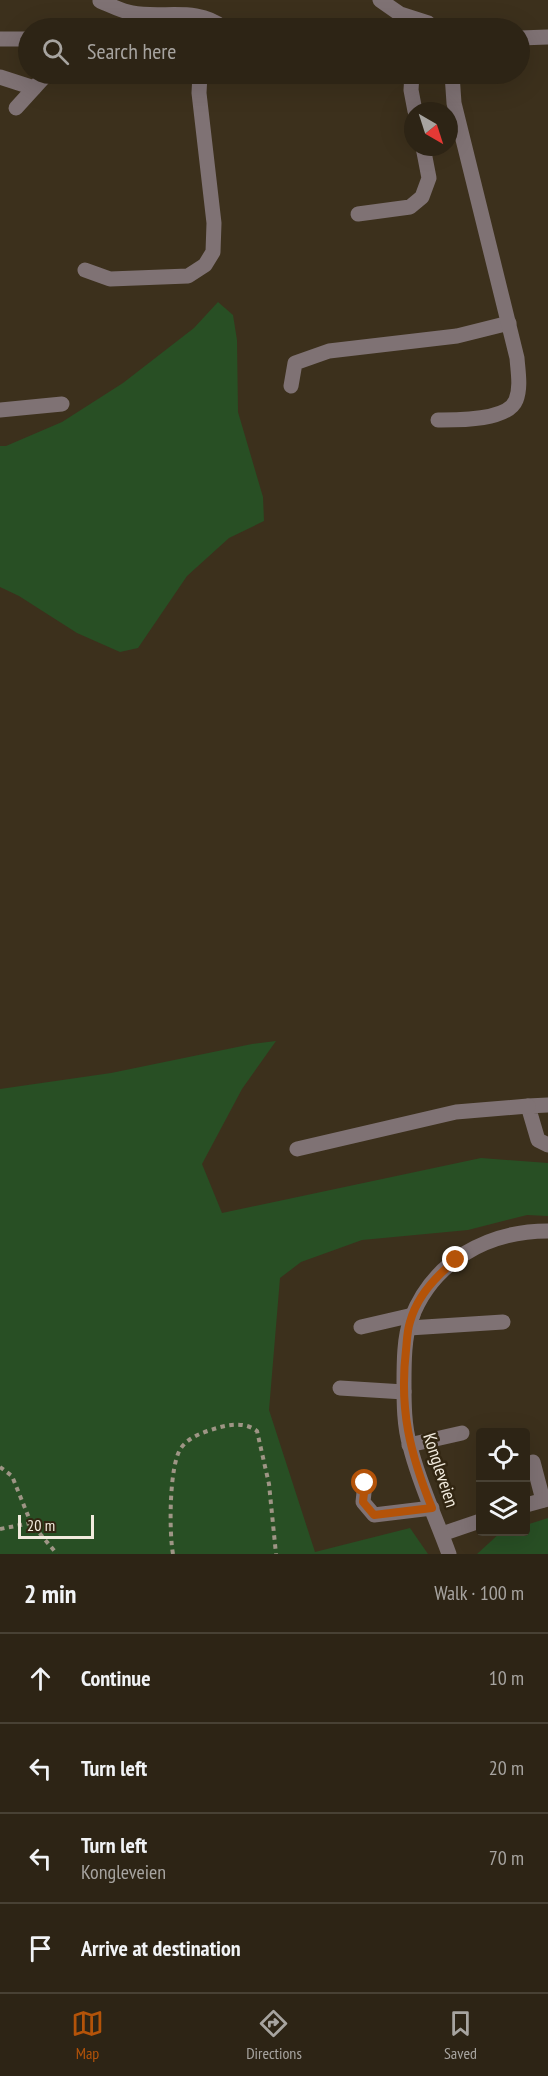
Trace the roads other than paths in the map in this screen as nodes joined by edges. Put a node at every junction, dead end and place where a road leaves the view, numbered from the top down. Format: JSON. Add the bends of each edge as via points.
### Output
{"nodes":[{"id":1,"x":380,"y":0,"type":"edge"},
{"id":2,"x":100,"y":1,"type":"edge"},
{"id":3,"x":204,"y":18,"type":"edge"},
{"id":4,"x":412,"y":18,"type":"edge"},
{"id":5,"x":530,"y":38,"type":"edge"},
{"id":6,"x":548,"y":38,"type":"edge"},
{"id":7,"x":0,"y":39,"type":"edge"},
{"id":8,"x":18,"y":39,"type":"edge"},
{"id":9,"x":0,"y":77,"type":"edge"},
{"id":10,"x":18,"y":83,"type":"edge"},
{"id":11,"x":22,"y":84,"type":"edge"},
{"id":12,"x":38,"y":84,"type":"edge"},
{"id":13,"x":199,"y":84,"type":"edge"},
{"id":14,"x":411,"y":84,"type":"edge"},
{"id":15,"x":453,"y":84,"type":"edge"},
{"id":16,"x":34,"y":88,"type":"junction"},
{"id":17,"x":413,"y":102,"type":"edge"},
{"id":18,"x":16,"y":108,"type":"dead end"},
{"id":19,"x":425,"y":156,"type":"edge"},
{"id":20,"x":358,"y":214,"type":"dead end"},
{"id":21,"x":86,"y":270,"type":"dead end"},
{"id":22,"x":509,"y":323,"type":"junction"},
{"id":23,"x":291,"y":386,"type":"dead end"},
{"id":24,"x":62,"y":404,"type":"dead end"},
{"id":25,"x":0,"y":410,"type":"edge"},
{"id":26,"x":438,"y":420,"type":"dead end"},
{"id":27,"x":548,"y":1105,"type":"edge"},
{"id":28,"x":528,"y":1106,"type":"junction"},
{"id":29,"x":548,"y":1145,"type":"edge"},
{"id":30,"x":297,"y":1149,"type":"dead end"},
{"id":31,"x":548,"y":1231,"type":"edge"},
{"id":32,"x":411,"y":1322,"type":"junction"},
{"id":33,"x":503,"y":1322,"type":"dead end"},
{"id":34,"x":361,"y":1327,"type":"dead end"},
{"id":35,"x":340,"y":1388,"type":"dead end"},
{"id":36,"x":404,"y":1392,"type":"junction"},
{"id":37,"x":462,"y":1433,"type":"dead end"},
{"id":38,"x":409,"y":1445,"type":"junction"},
{"id":39,"x":533,"y":1462,"type":"dead end"},
{"id":40,"x":365,"y":1483,"type":"dead end"},
{"id":41,"x":545,"y":1500,"type":"edge"},
{"id":42,"x":530,"y":1504,"type":"edge"},
{"id":43,"x":432,"y":1508,"type":"junction"},
{"id":44,"x":476,"y":1522,"type":"edge"},
{"id":45,"x":442,"y":1534,"type":"junction"},
{"id":46,"x":449,"y":1554,"type":"edge"}],
"edges":[{"from":1,"to":4,"type":"street"},
{"from":2,"to":3,"type":"street","via":[[132,13]]},
{"from":5,"to":6,"type":"street"},
{"from":7,"to":8,"type":"street"},
{"from":9,"to":10,"type":"street"},
{"from":11,"to":16,"type":"street"},
{"from":12,"to":16,"type":"street"},
{"from":13,"to":21,"type":"street","via":[[214,223],[213,252],[205,266],[188,276],[110,279]]},
{"from":14,"to":17,"type":"street"},
{"from":15,"to":22,"type":"street","via":[[476,199]]},
{"from":16,"to":18,"type":"street"},
{"from":19,"to":20,"type":"street","via":[[429,178],[422,197],[410,207]]},
{"from":22,"to":23,"type":"street","via":[[457,336],[329,351],[295,363]]},
{"from":22,"to":26,"type":"street","via":[[518,358],[516,402],[507,412],[491,416]]},
{"from":24,"to":25,"type":"street"},
{"from":27,"to":28,"type":"street"},
{"from":28,"to":29,"type":"street","via":[[538,1140]]},
{"from":28,"to":30,"type":"street","via":[[456,1112]]},
{"from":31,"to":32,"type":"street","name":"Kongleveien","via":[[518,1233],[472,1248],[440,1273],[426,1290]]},
{"from":32,"to":33,"type":"street"},
{"from":32,"to":34,"type":"street"},
{"from":32,"to":36,"type":"street","name":"Kongleveien"},
{"from":35,"to":36,"type":"street"},
{"from":36,"to":38,"type":"street","name":"Kongleveien"},
{"from":37,"to":38,"type":"street"},
{"from":38,"to":43,"type":"street","name":"Kongleveien"},
{"from":39,"to":41,"type":"street"},
{"from":40,"to":43,"type":"street","via":[[363,1502],[374,1515]]},
{"from":41,"to":42,"type":"street"},
{"from":43,"to":45,"type":"street","name":"Kongleveien"},
{"from":44,"to":45,"type":"street"},
{"from":45,"to":46,"type":"street","name":"Kongleveien"}]}
